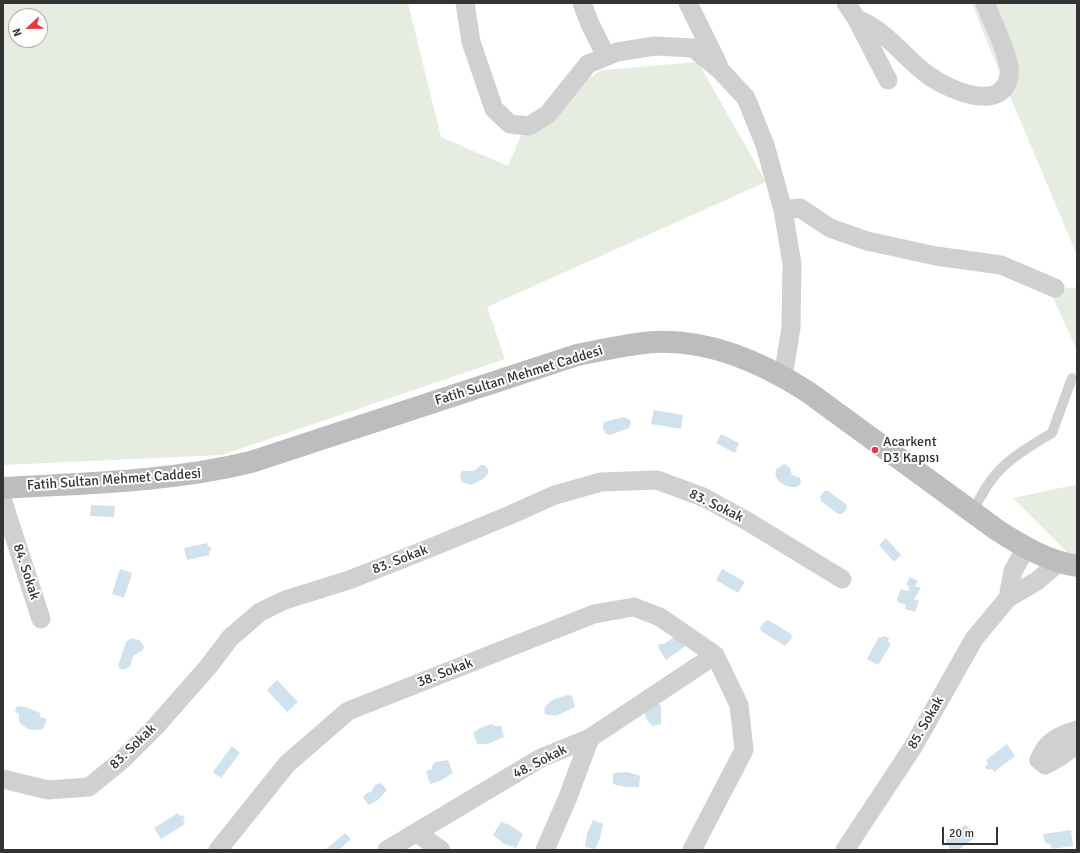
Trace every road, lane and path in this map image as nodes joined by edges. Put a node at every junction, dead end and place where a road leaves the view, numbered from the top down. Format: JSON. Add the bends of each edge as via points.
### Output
{"nodes":[{"id":1,"x":465,"y":3,"type":"edge"},
{"id":2,"x":582,"y":3,"type":"edge"},
{"id":3,"x":688,"y":3,"type":"edge"},
{"id":4,"x":985,"y":3,"type":"edge"},
{"id":5,"x":851,"y":10,"type":"edge"},
{"id":6,"x":606,"y":56,"type":"junction"},
{"id":7,"x":721,"y":71,"type":"junction"},
{"id":8,"x":888,"y":80,"type":"dead end"},
{"id":9,"x":783,"y":210,"type":"junction"},
{"id":10,"x":1055,"y":288,"type":"dead end"},
{"id":11,"x":783,"y":376,"type":"junction"},
{"id":12,"x":1072,"y":378,"type":"dead end"},
{"id":13,"x":3,"y":488,"type":"edge"},
{"id":14,"x":3,"y":502,"type":"edge"},
{"id":15,"x":973,"y":513,"type":"junction"},
{"id":16,"x":1026,"y":548,"type":"junction"},
{"id":17,"x":1068,"y":564,"type":"edge"},
{"id":18,"x":842,"y":580,"type":"dead end"},
{"id":19,"x":1008,"y":598,"type":"junction"},
{"id":20,"x":41,"y":619,"type":"dead end"},
{"id":21,"x":715,"y":655,"type":"junction"},
{"id":22,"x":1077,"y":730,"type":"edge"},
{"id":23,"x":590,"y":738,"type":"junction"},
{"id":24,"x":1077,"y":742,"type":"edge"},
{"id":25,"x":3,"y":779,"type":"edge"},
{"id":26,"x":418,"y":832,"type":"junction"},
{"id":27,"x":218,"y":850,"type":"edge"},
{"id":28,"x":387,"y":850,"type":"edge"},
{"id":29,"x":441,"y":850,"type":"edge"},
{"id":30,"x":545,"y":850,"type":"edge"},
{"id":31,"x":692,"y":850,"type":"edge"},
{"id":32,"x":845,"y":850,"type":"edge"}],
"edges":[{"from":1,"to":6,"type":"street","via":[[471,42],[494,109],[510,124],[529,126],[548,114],[588,64]]},
{"from":2,"to":6,"type":"street"},
{"from":3,"to":7,"type":"street"},
{"from":4,"to":5,"type":"street","via":[[1001,42],[1010,75],[1004,88],[993,96],[978,96],[957,91],[928,75],[881,32]]},
{"from":5,"to":8,"type":"street"},
{"from":6,"to":7,"type":"street","via":[[655,46],[693,48]]},
{"from":7,"to":9,"type":"street","via":[[746,98],[765,145]]},
{"from":9,"to":10,"type":"street","via":[[800,208],[830,228],[867,241],[936,256],[1001,265]]},
{"from":9,"to":11,"type":"street","via":[[792,264],[791,328]]},
{"from":11,"to":13,"type":"main road","name":"Fatih Sultan Mehmet Caddesi","via":[[718,350],[686,344],[655,342],[621,346],[576,355],[251,462],[215,471],[168,478]]},
{"from":11,"to":15,"type":"main road","name":"Fatih Sultan Mehmet Caddesi"},
{"from":12,"to":15,"type":"lane","via":[[1052,434],[1016,454],[1005,464],[986,485]]},
{"from":14,"to":20,"type":"street","name":"84. Sokak"},
{"from":15,"to":16,"type":"main road","name":"Fatih Sultan Mehmet Caddesi"},
{"from":16,"to":17,"type":"main road","name":"Fatih Sultan Mehmet Caddesi"},
{"from":16,"to":19,"type":"street","name":"85. Sokak","via":[[1014,571]]},
{"from":17,"to":19,"type":"street","name":"85. Sokak"},
{"from":18,"to":25,"type":"street","name":"83. Sokak","via":[[704,497],[657,480],[600,482],[555,495],[430,548],[349,580],[285,600],[260,612],[230,638],[208,667],[128,754],[89,786],[48,790]]},
{"from":19,"to":32,"type":"street","name":"85. Sokak","via":[[974,639],[913,747]]},
{"from":21,"to":23,"type":"street"},
{"from":21,"to":27,"type":"street","name":"38. Sokak","via":[[660,617],[634,607],[586,617],[348,711],[287,764]]},
{"from":21,"to":31,"type":"street","name":"38. Sokak","via":[[739,705],[744,750]]},
{"from":22,"to":24,"type":"street","via":[[1058,736],[1042,752],[1040,760],[1045,765],[1057,760]]},
{"from":23,"to":26,"type":"street","name":"48. Sokak","via":[[541,758]]},
{"from":23,"to":30,"type":"street","name":"48. Sokak"},
{"from":26,"to":28,"type":"street","name":"48. Sokak"},
{"from":26,"to":29,"type":"street"}]}
